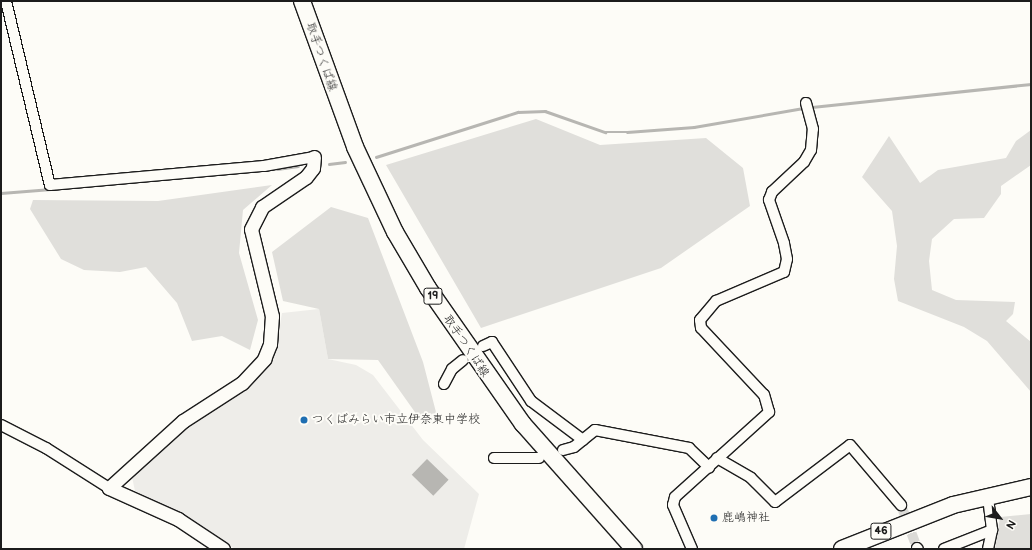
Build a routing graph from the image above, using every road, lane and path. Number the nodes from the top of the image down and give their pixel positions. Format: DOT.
graph roads {
  1 [pos="6,1"];
  2 [pos="302,1"];
  3 [pos="806,103"];
  4 [pos="314,157"];
  5 [pos="483,346"];
  6 [pos="463,360"];
  7 [pos="444,384"];
  8 [pos="1,425"];
  9 [pos="583,440"];
  10 [pos="563,450"];
  11 [pos="494,458"];
  12 [pos="539,458"];
  13 [pos="717,458"];
  14 [pos="709,467"];
  15 [pos="1031,487"];
  16 [pos="109,488"];
  17 [pos="988,496"];
  18 [pos="901,505"];
  19 [pos="921,516"];
  20 [pos="992,530"];
  21 [pos="223,549"];
  22 [pos="634,549"];
  23 [pos="692,549"];
  24 [pos="842,549"];
  25 [pos="856,549"];
  26 [pos="944,549"];
  27 [pos="988,549"];
  1 -- 4 [label="street"];
  2 -- 22 [label="main road, 取手つくば線 / 19"];
  3 -- 13 [label="street"];
  4 -- 16 [label="street"];
  5 -- 9 [label="street"];
  6 -- 7 [label="street"];
  8 -- 16 [label="street"];
  9 -- 10 [label="street"];
  9 -- 14 [label="street"];
  11 -- 12 [label="street"];
  13 -- 14 [label="street"];
  13 -- 18 [label="street"];
  14 -- 23 [label="street"];
  15 -- 17 [label="main road, 46"];
  16 -- 21 [label="street"];
  17 -- 19 [label="main road, 46"];
  17 -- 20 [label="street"];
  19 -- 24 [label="main road, 46"];
  19 -- 25 [label="main road, 46"];
  20 -- 26 [label="street"];
  20 -- 27 [label="street"];
}
